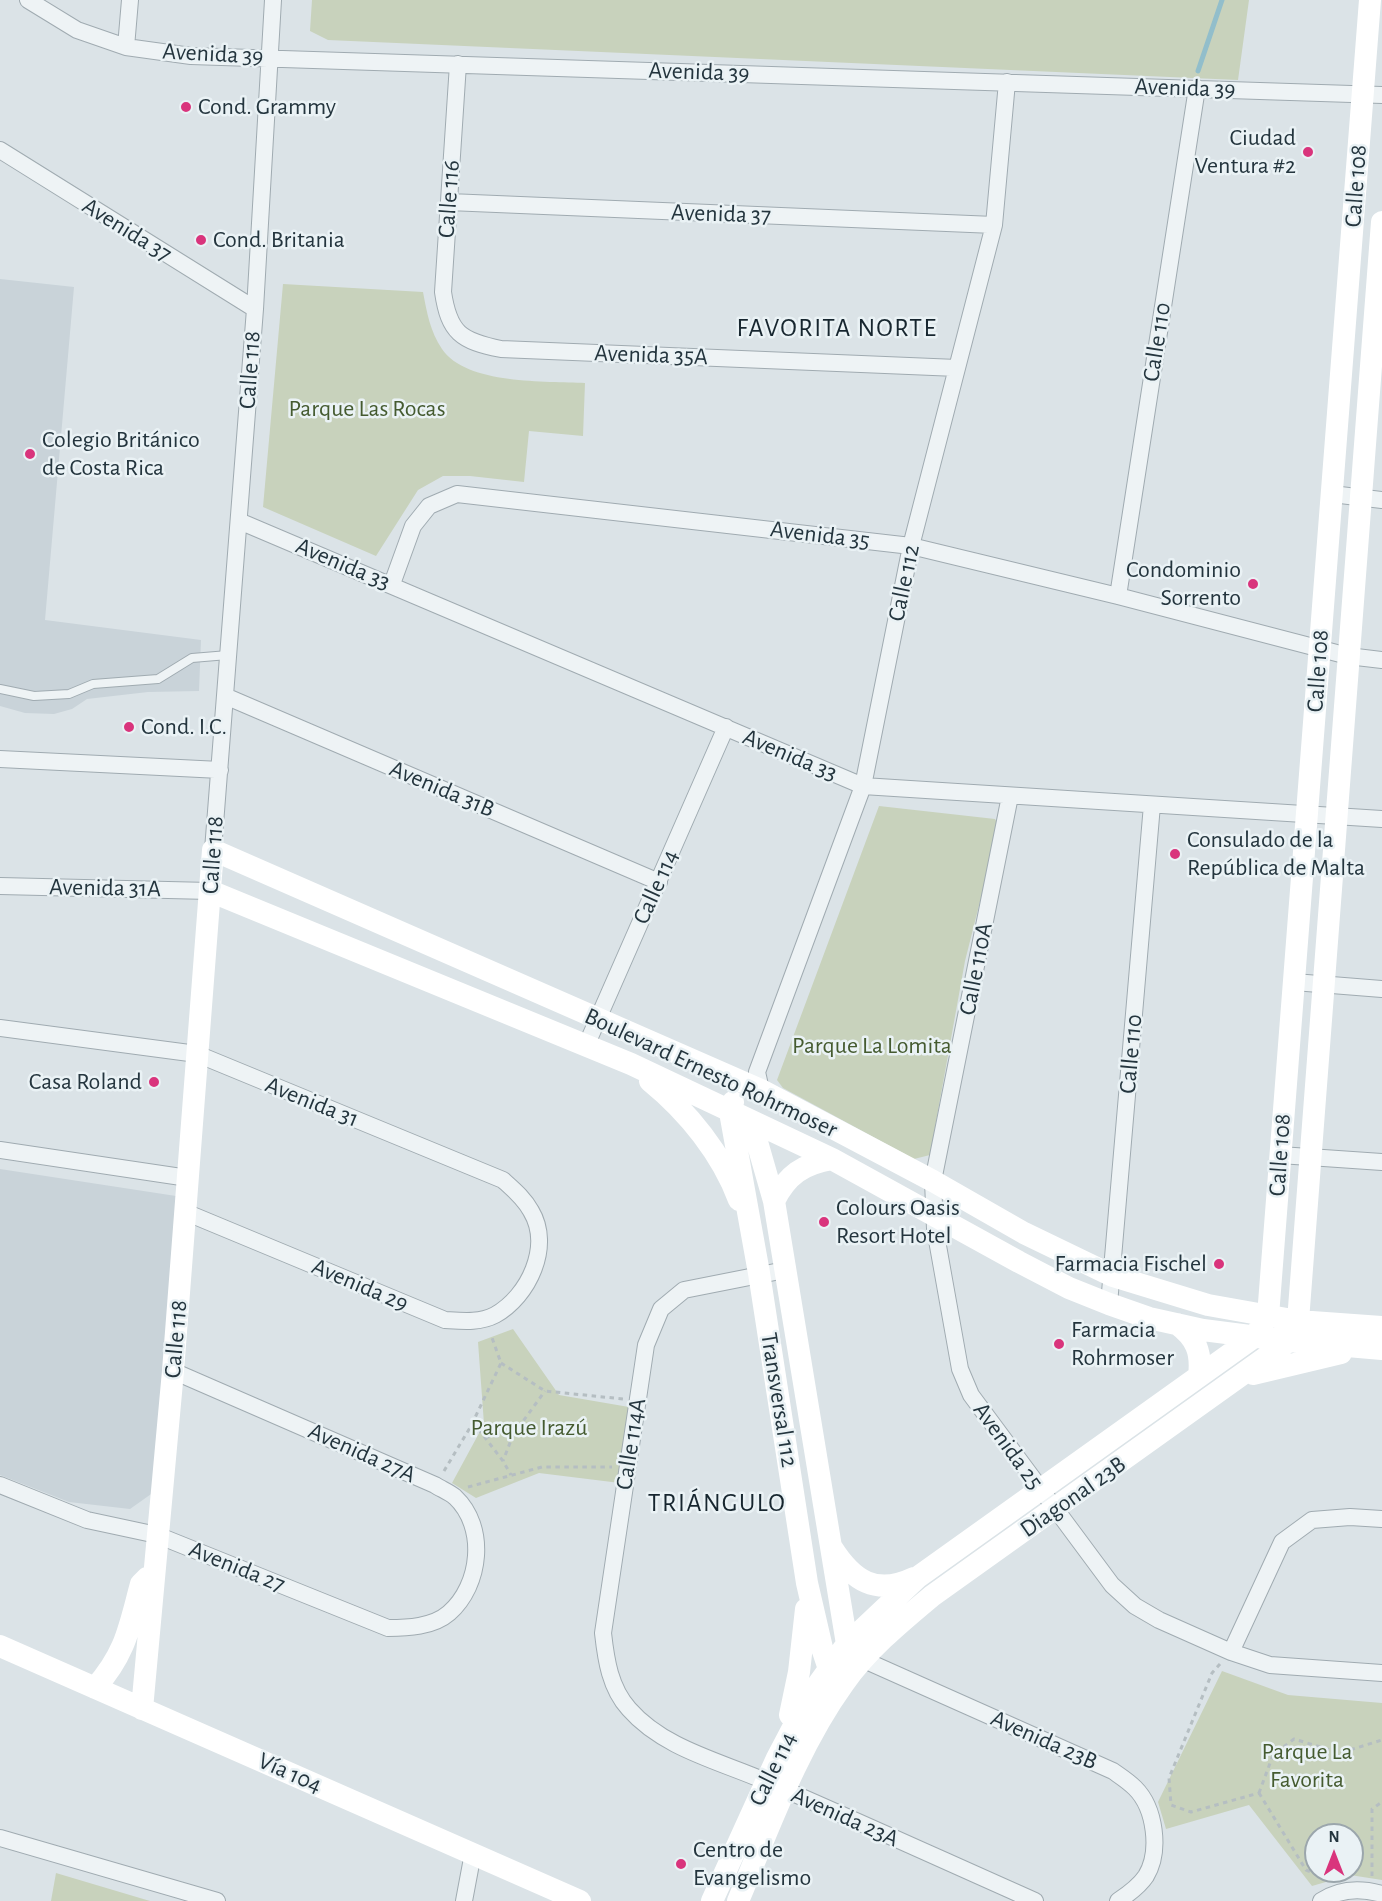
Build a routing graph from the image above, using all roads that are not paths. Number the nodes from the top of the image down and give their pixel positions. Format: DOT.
graph roads {
  1 [pos="28,0"];
  2 [pos="130,0"];
  3 [pos="273,0"];
  4 [pos="1370,0"];
  5 [pos="126,47"];
  6 [pos="268,58"];
  7 [pos="458,64"];
  8 [pos="1007,82"];
  9 [pos="1197,88"];
  10 [pos="1373,94"];
  11 [pos="0,150"];
  12 [pos="449,202"];
  13 [pos="1382,222"];
  14 [pos="994,225"];
  15 [pos="255,309"];
  16 [pos="456,332"];
  17 [pos="957,368"];
  18 [pos="1332,494"];
  19 [pos="1371,499"];
  20 [pos="239,520"];
  21 [pos="911,546"];
  22 [pos="392,584"];
  23 [pos="1118,596"];
  24 [pos="1320,648"];
  25 [pos="228,655"];
  26 [pos="1348,656"];
  27 [pos="1382,660"];
  28 [pos="0,689"];
  29 [pos="225,696"];
  30 [pos="726,728"];
  31 [pos="0,759"];
  32 [pos="219,770"];
  33 [pos="863,786"];
  34 [pos="1010,796"];
  35 [pos="1152,805"];
  36 [pos="1307,814"];
  37 [pos="1336,816"];
  38 [pos="1382,819"];
  39 [pos="213,850"];
  40 [pos="659,882"];
  41 [pos="0,886"];
  42 [pos="210,891"];
  43 [pos="1294,982"];
  44 [pos="1323,985"];
  45 [pos="1382,989"];
  46 [pos="598,1020"];
  47 [pos="0,1028"];
  48 [pos="586,1046"];
  49 [pos="197,1054"];
  50 [pos="631,1064"];
  51 [pos="753,1081"];
  52 [pos="730,1112"];
  53 [pos="751,1121"];
  54 [pos="0,1150"];
  55 [pos="1280,1155"];
  56 [pos="1310,1156"];
  57 [pos="832,1159"];
  58 [pos="1382,1162"];
  59 [pos="188,1178"];
  60 [pos="933,1181"];
  61 [pos="774,1201"];
  62 [pos="185,1212"];
  63 [pos="935,1213"];
  64 [pos="752,1233"];
  65 [pos="785,1269"];
  66 [pos="759,1273"];
  67 [pos="1113,1276"];
  68 [pos="529,1284"];
  69 [pos="1109,1304"];
  70 [pos="1268,1316"];
  71 [pos="1177,1324"];
  72 [pos="1382,1327"];
  73 [pos="1293,1331"];
  74 [pos="1254,1337"];
  75 [pos="1375,1348"];
  76 [pos="173,1371"];
  77 [pos="1199,1376"];
  78 [pos="1238,1378"];
  79 [pos="0,1485"];
  80 [pos="1040,1488"];
  81 [pos="1056,1509"];
  82 [pos="1382,1519"];
  83 [pos="157,1535"];
  84 [pos="830,1544"];
  85 [pos="154,1570"];
  86 [pos="918,1577"];
  87 [pos="807,1583"];
  88 [pos="465,1593"];
  89 [pos="847,1644"];
  90 [pos="0,1646"];
  91 [pos="1231,1652"];
  92 [pos="864,1660"];
  93 [pos="828,1666"];
  94 [pos="1382,1673"];
  95 [pos="845,1681"];
  96 [pos="95,1688"];
  97 [pos="142,1709"];
  98 [pos="628,1709"];
  99 [pos="777,1758"];
  100 [pos="776,1786"];
  101 [pos="0,1838"];
  102 [pos="473,1853"];
  103 [pos="1376,1892"];
  104 [pos="576,1900"];
  105 [pos="217,1901"];
  106 [pos="464,1901"];
  107 [pos="712,1901"];
  108 [pos="738,1901"];
  109 [pos="1035,1901"];
  110 [pos="1118,1901"];
  111 [pos="1321,1901"];
  1 -- 5 [label="street, Avenida 39"];
  2 -- 5 [label="street"];
  3 -- 6 [label="street, Calle 118"];
  4 -- 10 [label="main road, Calle 108"];
  5 -- 6 [label="street, Avenida 39"];
  6 -- 7 [label="street, Avenida 39"];
  6 -- 15 [label="street, Calle 118"];
  7 -- 8 [label="street, Avenida 39"];
  7 -- 12 [label="street, Calle 116"];
  8 -- 9 [label="street, Avenida 39"];
  8 -- 14 [label="street, Calle 112"];
  9 -- 10 [label="street, Avenida 39"];
  9 -- 23 [label="street, Calle 110"];
  10 -- 18 [label="main road, Calle 108"];
  11 -- 15 [label="street, Avenida 37"];
  12 -- 14 [label="street, Avenida 37"];
  12 -- 16 [label="street, Calle 116"];
  13 -- 19 [label="main road, Calle 108"];
  14 -- 17 [label="street, Calle 112"];
  15 -- 20 [label="street, Calle 118"];
  16 -- 17 [label="street, Avenida 35A"];
  17 -- 21 [label="street, Calle 112"];
  18 -- 19 [label="street"];
  18 -- 24 [label="main road, Calle 108"];
  19 -- 26 [label="main road, Calle 108"];
  20 -- 22 [label="street, Avenida 33"];
  20 -- 25 [label="street, Calle 118"];
  21 -- 22 [label="street, Avenida 35"];
  21 -- 23 [label="street, Avenida 35"];
  21 -- 33 [label="street, Calle 112"];
  22 -- 30 [label="street, Avenida 33"];
  23 -- 24 [label="street, Avenida 35"];
  24 -- 26 [label="street, Avenida 35"];
  24 -- 36 [label="main road, Calle 108"];
  25 -- 28 [label="lane"];
  25 -- 29 [label="street, Calle 118"];
  26 -- 27 [label="street, Avenida 35"];
  26 -- 37 [label="main road, Calle 108"];
  29 -- 32 [label="street, Calle 118"];
  29 -- 40 [label="street, Avenida 31B"];
  30 -- 33 [label="street, Avenida 33"];
  30 -- 40 [label="street, Calle 114"];
  31 -- 32 [label="street"];
  32 -- 39 [label="street, Calle 118"];
  33 -- 34 [label="street, Avenida 33"];
  33 -- 51 [label="street, Calle 112"];
  34 -- 35 [label="street, Avenida 33"];
  34 -- 60 [label="street, Calle 110A"];
  35 -- 36 [label="street, Avenida 33"];
  35 -- 67 [label="street, Calle 110"];
  36 -- 37 [label="street, Avenida 33"];
  36 -- 43 [label="main road, Calle 108"];
  37 -- 38 [label="street, Avenida 33"];
  37 -- 44 [label="main road, Calle 108"];
  39 -- 42 [label="main road, Calle 118"];
  39 -- 46 [label="main road, Boulevard Ernesto Rohrmoser"];
  40 -- 46 [label="street, Calle 114"];
  41 -- 42 [label="street, Avenida 31A"];
  42 -- 48 [label="main road, Boulevard Ernesto Rohrmoser"];
  42 -- 49 [label="main road, Calle 118"];
  43 -- 44 [label="street"];
  43 -- 55 [label="main road, Calle 108"];
  44 -- 45 [label="street"];
  44 -- 56 [label="main road, Calle 108"];
  46 -- 48 [label="street, Calle 114"];
  46 -- 51 [label="main road, Boulevard Ernesto Rohrmoser"];
  47 -- 49 [label="street, Avenida 31"];
  48 -- 50 [label="main road, Boulevard Ernesto Rohrmoser"];
  49 -- 59 [label="main road, Calle 118"];
  49 -- 68 [label="street, Avenida 31"];
  50 -- 52 [label="main road, Boulevard Ernesto Rohrmoser"];
  50 -- 64 [label="main road"];
  51 -- 52 [label="main road, Calle 112"];
  51 -- 53 [label="main road, Calle 112"];
  51 -- 60 [label="main road, Boulevard Ernesto Rohrmoser"];
  52 -- 53 [label="main road, Boulevard Ernesto Rohrmoser"];
  52 -- 64 [label="main road, Transversal 112"];
  53 -- 57 [label="main road, Boulevard Ernesto Rohrmoser"];
  53 -- 61 [label="main road, Transversal 112"];
  54 -- 59 [label="street"];
  55 -- 56 [label="street"];
  55 -- 70 [label="main road, Calle 108"];
  56 -- 58 [label="street"];
  56 -- 73 [label="main road, Calle 108"];
  57 -- 61 [label="main road"];
  57 -- 63 [label="main road, Boulevard Ernesto Rohrmoser"];
  59 -- 62 [label="main road, Calle 118"];
  60 -- 63 [label="street, Calle 110A"];
  60 -- 67 [label="main road, Boulevard Ernesto Rohrmoser"];
  61 -- 65 [label="main road, Transversal 112"];
  62 -- 68 [label="street, Avenida 29"];
  62 -- 76 [label="main road, Calle 118"];
  63 -- 69 [label="main road, Boulevard Ernesto Rohrmoser"];
  63 -- 80 [label="street, Avenida 25"];
  64 -- 66 [label="main road, Transversal 112"];
  65 -- 66 [label="street, Calle 114A"];
  65 -- 84 [label="main road, Transversal 112"];
  66 -- 87 [label="main road, Transversal 112"];
  66 -- 98 [label="street, Calle 114A"];
  67 -- 69 [label="street, Calle 110"];
  67 -- 70 [label="main road, Boulevard Ernesto Rohrmoser"];
  69 -- 71 [label="main road, Boulevard Ernesto Rohrmoser"];
  70 -- 73 [label="main road, Boulevard Ernesto Rohrmoser"];
  70 -- 74 [label="main road, Calle 108"];
  71 -- 74 [label="main road, Boulevard Ernesto Rohrmoser"];
  71 -- 77 [label="main road"];
  72 -- 73 [label="main road, Boulevard Ernesto Rohrmoser"];
  73 -- 74 [label="main road, Boulevard Ernesto Rohrmoser"];
  73 -- 75 [label="main road, Boulevard Ernesto Rohrmoser"];
  73 -- 78 [label="main road, Diagonal 23B"];
  74 -- 77 [label="main road, Diagonal 23B"];
  75 -- 78 [label="main road"];
  76 -- 83 [label="main road, Calle 118"];
  76 -- 88 [label="street, Avenida 27A"];
  77 -- 80 [label="main road, Diagonal 23B"];
  78 -- 81 [label="main road, Diagonal 23B"];
  79 -- 83 [label="street, Avenida 27"];
  80 -- 81 [label="street, Avenida 25"];
  80 -- 86 [label="main road, Diagonal 23B"];
  81 -- 91 [label="street, Avenida 25"];
  81 -- 92 [label="main road, Diagonal 23B"];
  82 -- 91 [label="street"];
  83 -- 85 [label="main road, Calle 118"];
  83 -- 88 [label="street, Avenida 27"];
  84 -- 86 [label="main road"];
  84 -- 89 [label="main road, Transversal 112"];
  85 -- 96 [label="main road"];
  85 -- 97 [label="main road, Calle 118"];
  86 -- 89 [label="main road, Diagonal 23B"];
  87 -- 93 [label="main road, Transversal 112"];
  87 -- 99 [label="main road"];
  89 -- 92 [label="main road"];
  89 -- 93 [label="main road, Calle 114"];
  90 -- 96 [label="main road, Vía 104"];
  91 -- 94 [label="street, Avenida 25"];
  92 -- 95 [label="main road, Calle 114"];
  92 -- 110 [label="street, Avenida 23B"];
  93 -- 95 [label="main road"];
  93 -- 99 [label="main road, Calle 114"];
  95 -- 100 [label="main road, Calle 114"];
  96 -- 97 [label="main road, Vía 104"];
  97 -- 102 [label="main road, Vía 104"];
  98 -- 100 [label="street, Avenida 23A"];
  99 -- 100 [label="main road, Calle 114"];
  100 -- 107 [label="main road, Calle 114"];
  100 -- 108 [label="main road, Calle 114"];
  100 -- 109 [label="street, Avenida 23A"];
  101 -- 105 [label="street"];
  102 -- 104 [label="main road, Vía 104"];
  102 -- 106 [label="street"];
  103 -- 111 [label="street"];
}
